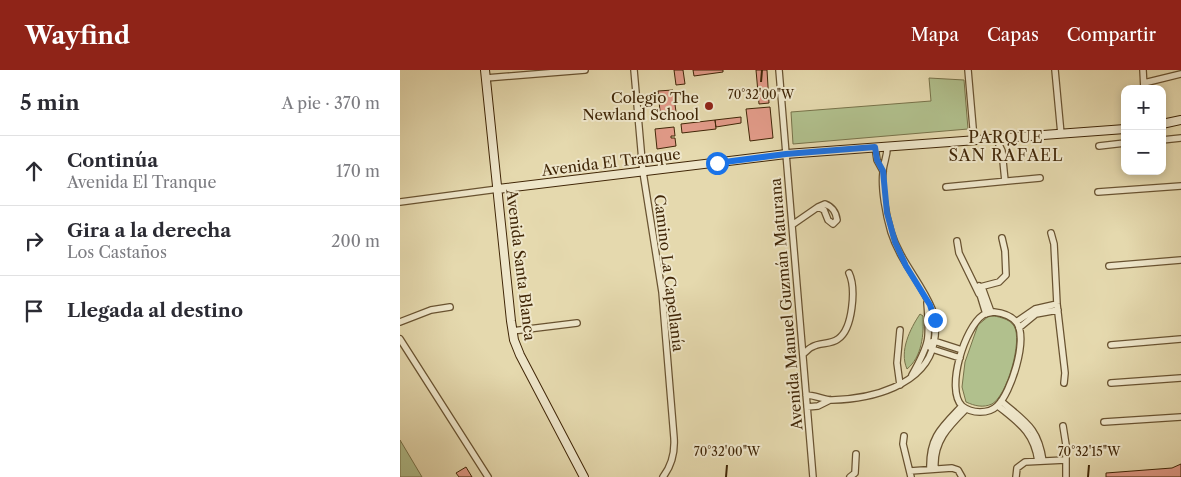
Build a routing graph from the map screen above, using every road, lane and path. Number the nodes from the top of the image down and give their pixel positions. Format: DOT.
graph roads {
  1 [pos="586,70"];
  2 [pos="634,70"];
  3 [pos="779,70"];
  4 [pos="968,70"];
  5 [pos="1055,70"];
  6 [pos="1143,70"];
  7 [pos="485,74"];
  8 [pos="1181,74"];
  9 [pos="1144,85"];
  10 [pos="1147,85"];
  11 [pos="1181,120"];
  12 [pos="1166,123"];
  13 [pos="1121,128"];
  14 [pos="1061,134"];
  15 [pos="1008,137"];
  16 [pos="996,138"];
  17 [pos="1181,138"];
  18 [pos="974,139"];
  19 [pos="1166,140"];
  20 [pos="1121,143"];
  21 [pos="887,146"];
  22 [pos="1099,146"];
  23 [pos="875,147"];
  24 [pos="1002,151"];
  25 [pos="786,154"];
  26 [pos="883,171"];
  27 [pos="643,172"];
  28 [pos="1040,178"];
  29 [pos="1004,181"];
  30 [pos="1181,186"];
  31 [pos="946,187"];
  32 [pos="498,189"];
  33 [pos="1098,192"];
  34 [pos="400,202"];
  35 [pos="818,207"];
  36 [pos="791,214"];
  37 [pos="803,216"];
  38 [pos="792,225"];
  39 [pos="1051,234"];
  40 [pos="1002,238"];
  41 [pos="957,241"];
  42 [pos="1181,260"];
  43 [pos="1109,266"];
  44 [pos="850,273"];
  45 [pos="972,280"];
  46 [pos="992,284"];
  47 [pos="980,287"];
  48 [pos="982,294"];
  49 [pos="450,307"];
  50 [pos="1057,307"];
  51 [pos="988,313"];
  52 [pos="400,322"];
  53 [pos="1016,322"];
  54 [pos="577,323"];
  55 [pos="1019,328"];
  56 [pos="900,330"];
  57 [pos="512,331"];
  58 [pos="400,339"];
  59 [pos="1181,339"];
  60 [pos="802,341"];
  61 [pos="931,342"];
  62 [pos="1111,345"];
  63 [pos="812,346"];
  64 [pos="932,349"];
  65 [pos="962,350"];
  66 [pos="803,354"];
  67 [pos="960,358"];
  68 [pos="911,376"];
  69 [pos="1181,378"];
  70 [pos="1064,383"];
  71 [pos="1111,383"];
  72 [pos="900,385"];
  73 [pos="806,395"];
  74 [pos="830,400"];
  75 [pos="1000,403"];
  76 [pos="807,407"];
  77 [pos="964,407"];
  78 [pos="1181,417"];
  79 [pos="1104,422"];
  80 [pos="1063,426"];
  81 [pos="904,436"];
  82 [pos="856,454"];
  83 [pos="1065,460"];
  84 [pos="1041,461"];
  85 [pos="933,469"];
  86 [pos="813,470"];
  87 [pos="910,474"];
  88 [pos="488,477"];
  89 [pos="584,477"];
  90 [pos="663,477"];
  91 [pos="813,477"];
  92 [pos="821,477"];
  93 [pos="850,477"];
  94 [pos="962,477"];
  95 [pos="1016,477"];
  96 [pos="1066,477"];
  1 -- 7 [label="street"];
  2 -- 27 [label="street, Camino La Capellanía"];
  3 -- 25 [label="street, Avenida Manuel Guzmán Maturana"];
  4 -- 18 [label="street"];
  5 -- 14 [label="street"];
  6 -- 9 [label="street"];
  7 -- 32 [label="main road, Avenida Santa Blanca"];
  8 -- 10 [label="street"];
  11 -- 12 [label="main road"];
  13 -- 14 [label="main road, Avenida El Tranque"];
  14 -- 15 [label="main road, Avenida El Tranque"];
  15 -- 16 [label="main road, Avenida El Tranque"];
  15 -- 24 [label="street"];
  16 -- 18 [label="main road, Avenida El Tranque"];
  16 -- 24 [label="street"];
  17 -- 19 [label="street"];
  18 -- 21 [label="main road, Avenida El Tranque"];
  20 -- 22 [label="street"];
  21 -- 23 [label="main road, Avenida El Tranque"];
  21 -- 26 [label="street"];
  23 -- 25 [label="main road, Avenida El Tranque"];
  23 -- 26 [label="street"];
  24 -- 29 [label="street"];
  25 -- 27 [label="main road, Avenida El Tranque"];
  25 -- 36 [label="street, Avenida Manuel Guzmán Maturana"];
  26 -- 61 [label="street"];
  27 -- 32 [label="main road, Avenida El Tranque"];
  27 -- 90 [label="street, Camino La Capellanía"];
  28 -- 29 [label="street"];
  29 -- 31 [label="street"];
  30 -- 33 [label="street"];
  32 -- 34 [label="street, Avenida El Tranque"];
  32 -- 57 [label="main road, Avenida Santa Blanca"];
  35 -- 37 [label="street"];
  36 -- 37 [label="street"];
  36 -- 38 [label="street, Avenida Manuel Guzmán Maturana"];
  37 -- 38 [label="street"];
  38 -- 60 [label="street, Avenida Manuel Guzmán Maturana"];
  39 -- 50 [label="street"];
  40 -- 46 [label="street"];
  41 -- 45 [label="street"];
  42 -- 43 [label="street"];
  44 -- 63 [label="street"];
  45 -- 47 [label="street"];
  45 -- 48 [label="street"];
  46 -- 47 [label="street"];
  46 -- 48 [label="street"];
  47 -- 48 [label="street"];
  48 -- 51 [label="street"];
  49 -- 52 [label="street"];
  50 -- 53 [label="street"];
  50 -- 55 [label="street"];
  50 -- 70 [label="street"];
  51 -- 53 [label="street"];
  51 -- 65 [label="street"];
  53 -- 55 [label="street"];
  54 -- 57 [label="street"];
  55 -- 75 [label="street"];
  56 -- 72 [label="street"];
  57 -- 89 [label="main road, Avenida Santa Blanca"];
  58 -- 88 [label="street"];
  59 -- 62 [label="street"];
  60 -- 63 [label="street"];
  60 -- 66 [label="street, Avenida Manuel Guzmán Maturana"];
  61 -- 64 [label="street"];
  61 -- 65 [label="street"];
  61 -- 68 [label="street"];
  63 -- 66 [label="street"];
  64 -- 67 [label="street"];
  64 -- 68 [label="street"];
  65 -- 67 [label="street"];
  66 -- 73 [label="street, Avenida Manuel Guzmán Maturana"];
  67 -- 77 [label="street"];
  68 -- 72 [label="street"];
  69 -- 71 [label="street"];
  72 -- 74 [label="street"];
  73 -- 74 [label="street"];
  73 -- 76 [label="street, Avenida Manuel Guzmán Maturana"];
  74 -- 76 [label="street"];
  75 -- 77 [label="street"];
  75 -- 84 [label="street"];
  76 -- 86 [label="street, Avenida Manuel Guzmán Maturana"];
  77 -- 85 [label="street"];
  78 -- 79 [label="street"];
  80 -- 83 [label="street"];
  81 -- 87 [label="street"];
  82 -- 93 [label="street"];
  83 -- 84 [label="street"];
  83 -- 96 [label="street"];
  84 -- 95 [label="street"];
  85 -- 87 [label="street"];
  85 -- 94 [label="street"];
  86 -- 91 [label="street, Avenida Manuel Guzmán Maturana"];
  86 -- 92 [label="street"];
}
